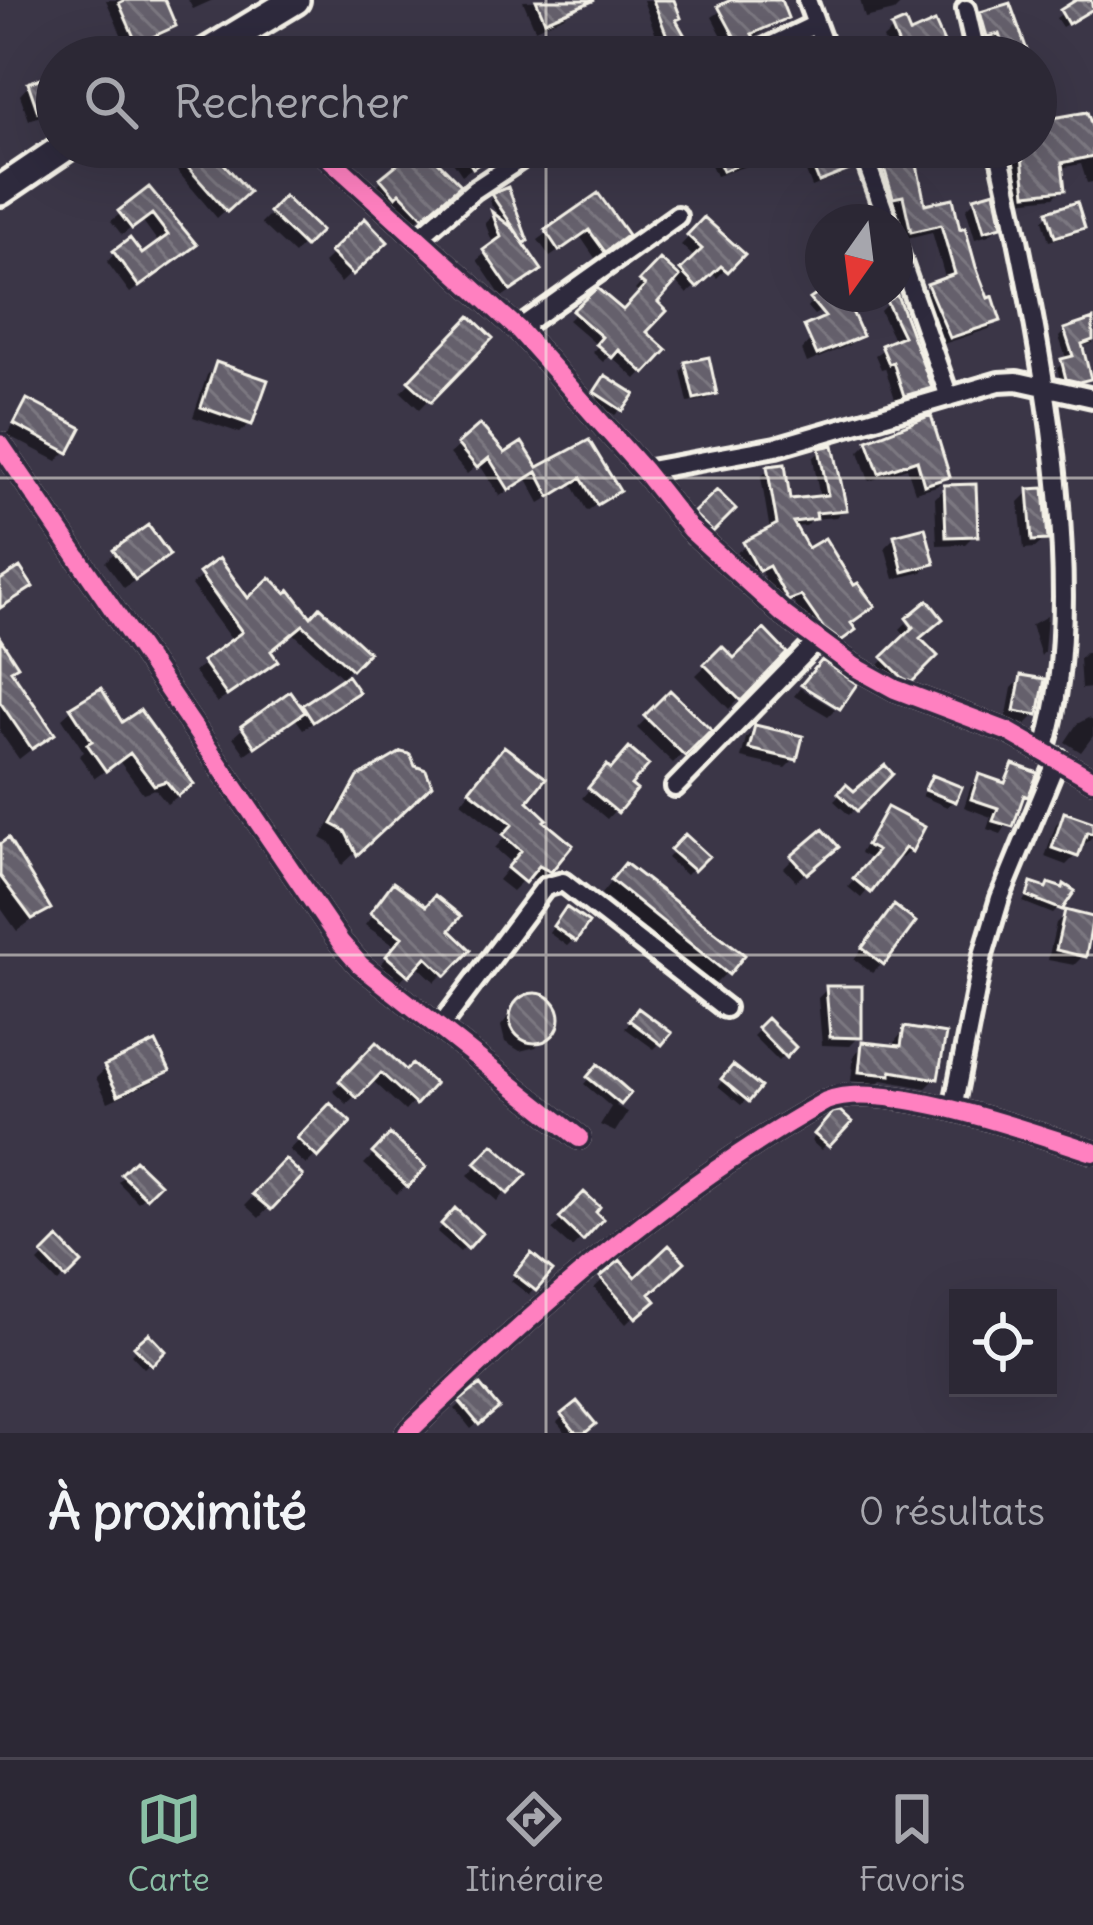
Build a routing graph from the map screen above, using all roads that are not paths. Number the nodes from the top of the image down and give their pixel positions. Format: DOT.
graph roads {
  1 [pos="807,0"];
  2 [pos="285,2"];
  3 [pos="966,9"];
  4 [pos="816,24"];
  5 [pos="252,36"];
  6 [pos="791,36"];
  7 [pos="820,36"];
  8 [pos="972,36"];
  9 [pos="36,166"];
  10 [pos="340,168"];
  11 [pos="507,168"];
  12 [pos="869,168"];
  13 [pos="1002,168"];
  14 [pos="0,190"];
  15 [pos="882,204"];
  16 [pos="677,216"];
  17 [pos="418,238"];
  18 [pos="913,294"];
  19 [pos="518,328"];
  20 [pos="1049,388"];
  21 [pos="949,397"];
  22 [pos="1093,398"];
  23 [pos="0,443"];
  24 [pos="644,471"];
  25 [pos="818,640"];
  26 [pos="1051,754"];
  27 [pos="1093,780"];
  28 [pos="675,787"];
  29 [pos="724,1009"];
  30 [pos="440,1027"];
  31 [pos="952,1108"];
  32 [pos="579,1138"];
  33 [pos="1093,1152"];
  34 [pos="407,1433"];
  1 -- 4 [label="street"];
  2 -- 5 [label="highway"];
  3 -- 8 [label="street"];
  4 -- 6 [label="street"];
  4 -- 7 [label="street"];
  9 -- 14 [label="highway"];
  10 -- 17 [label="street"];
  11 -- 17 [label="street"];
  12 -- 15 [label="street"];
  13 -- 20 [label="street"];
  16 -- 19 [label="street"];
  17 -- 19 [label="street"];
  18 -- 21 [label="street"];
  19 -- 24 [label="street"];
  20 -- 21 [label="street"];
  20 -- 22 [label="street"];
  20 -- 26 [label="street"];
  21 -- 24 [label="street"];
  23 -- 30 [label="street"];
  24 -- 25 [label="street"];
  25 -- 26 [label="street"];
  25 -- 28 [label="street"];
  26 -- 27 [label="street"];
  26 -- 31 [label="street"];
  29 -- 30 [label="street"];
  30 -- 32 [label="street"];
  31 -- 33 [label="street"];
  31 -- 34 [label="street"];
}
